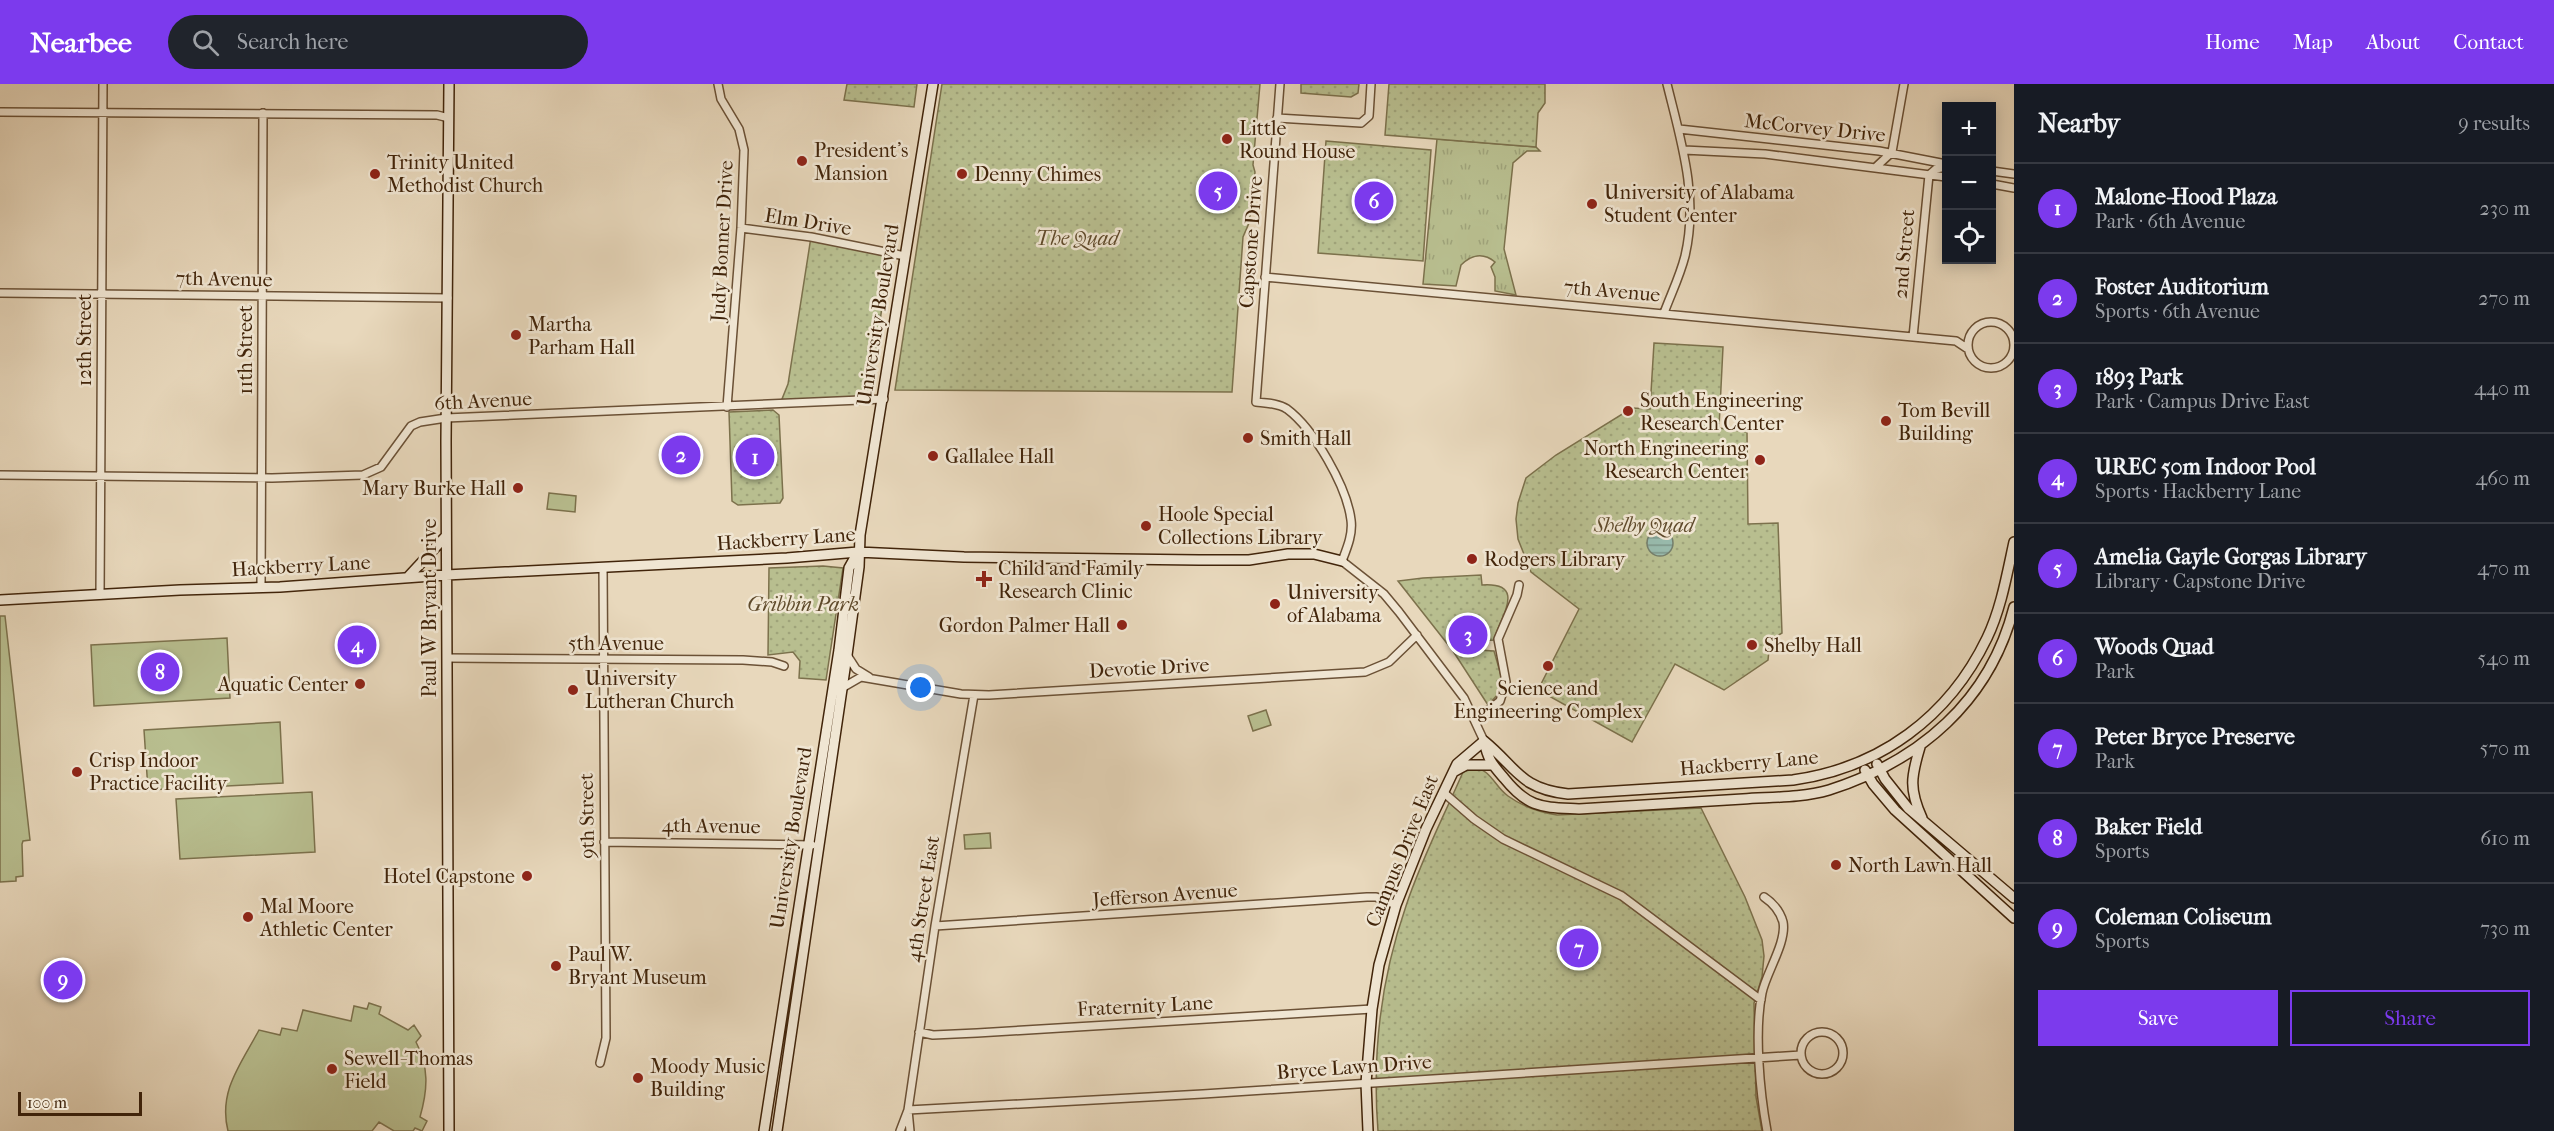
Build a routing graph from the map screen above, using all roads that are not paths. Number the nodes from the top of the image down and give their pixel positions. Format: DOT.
graph roads {
  1 [pos="103,84"];
  2 [pos="449,84"];
  3 [pos="718,84"];
  4 [pos="933,84"];
  5 [pos="1280,84"];
  6 [pos="1371,84"];
  7 [pos="1667,84"];
  8 [pos="1904,84"];
  9 [pos="0,112"];
  10 [pos="103,113"];
  11 [pos="263,113"];
  12 [pos="449,118"];
  13 [pos="1277,118"];
  14 [pos="1679,129"];
  15 [pos="1755,137"];
  16 [pos="1684,150"];
  17 [pos="1892,152"];
  18 [pos="1753,153"];
  19 [pos="1942,165"];
  20 [pos="1876,167"];
  21 [pos="1942,168"];
  22 [pos="1996,172"];
  23 [pos="2014,174"];
  24 [pos="1929,175"];
  25 [pos="1942,176"];
  26 [pos="1996,185"];
  27 [pos="2014,188"];
  28 [pos="741,228"];
  29 [pos="905,256"];
  30 [pos="1265,277"];
  31 [pos="0,293"];
  32 [pos="101,294"];
  33 [pos="261,296"];
  34 [pos="448,298"];
  35 [pos="1664,313"];
  36 [pos="1970,336"];
  37 [pos="1913,337"];
  38 [pos="1956,341"];
  39 [pos="1968,349"];
  40 [pos="884,399"];
  41 [pos="728,407"];
  42 [pos="446,418"];
  43 [pos="0,475"];
  44 [pos="100,477"];
  45 [pos="261,478"];
  46 [pos="446,536"];
  47 [pos="2014,542"];
  48 [pos="858,552"];
  49 [pos="1342,561"];
  50 [pos="603,567"];
  51 [pos="446,575"];
  52 [pos="408,578"];
  53 [pos="1519,585"];
  54 [pos="261,588"];
  55 [pos="100,595"];
  56 [pos="0,600"];
  57 [pos="2014,607"];
  58 [pos="1417,635"];
  59 [pos="848,655"];
  60 [pos="447,658"];
  61 [pos="602,660"];
  62 [pos="784,666"];
  63 [pos="871,678"];
  64 [pos="842,688"];
  65 [pos="974,695"];
  66 [pos="1475,721"];
  67 [pos="1484,741"];
  68 [pos="1920,747"];
  69 [pos="1874,756"];
  70 [pos="1862,762"];
  71 [pos="1492,765"];
  72 [pos="1880,769"];
  73 [pos="1453,772"];
  74 [pos="1867,774"];
  75 [pos="1443,792"];
  76 [pos="1923,820"];
  77 [pos="604,842"];
  78 [pos="813,845"];
  79 [pos="1764,897"];
  80 [pos="2014,898"];
  81 [pos="1396,905"];
  82 [pos="2014,918"];
  83 [pos="935,926"];
  84 [pos="1761,1000"];
  85 [pos="1372,1008"];
  86 [pos="919,1032"];
  87 [pos="1801,1054"];
  88 [pos="1760,1057"];
  89 [pos="600,1063"];
  90 [pos="1366,1083"];
  91 [pos="908,1110"];
  92 [pos="449,1131"];
  93 [pos="764,1131"];
  94 [pos="777,1131"];
  95 [pos="900,1131"];
  96 [pos="910,1131"];
  97 [pos="1368,1131"];
  98 [pos="1767,1131"];
  1 -- 10 [label="street, 12th Street"];
  2 -- 12 [label="main road, Paul W Bryant Drive"];
  3 -- 28 [label="street, Judy Bonner Drive"];
  4 -- 29 [label="main road, University Boulevard"];
  5 -- 13 [label="street, Capstone Drive"];
  6 -- 13 [label="street"];
  7 -- 14 [label="street"];
  8 -- 17 [label="street"];
  9 -- 10 [label="street"];
  10 -- 11 [label="street"];
  10 -- 32 [label="street, 12th Street"];
  11 -- 12 [label="street"];
  11 -- 33 [label="street, 11th Street"];
  12 -- 34 [label="main road, Paul W Bryant Drive"];
  13 -- 30 [label="street, Capstone Drive"];
  14 -- 15 [label="street, McCorvey Drive"];
  14 -- 16 [label="street"];
  15 -- 17 [label="street, McCorvey Drive"];
  15 -- 18 [label="street"];
  16 -- 18 [label="street, McCorvey Drive"];
  16 -- 35 [label="street"];
  17 -- 19 [label="street, McCorvey Drive"];
  17 -- 20 [label="street"];
  18 -- 20 [label="street, McCorvey Drive"];
  20 -- 24 [label="street, McCorvey Drive"];
  21 -- 24 [label="street"];
  22 -- 23 [label="street"];
  24 -- 25 [label="street, McCorvey Drive"];
  24 -- 37 [label="street, 2nd Street"];
  26 -- 27 [label="street"];
  28 -- 29 [label="street, Elm Drive"];
  28 -- 41 [label="street, Judy Bonner Drive"];
  29 -- 40 [label="main road, University Boulevard"];
  30 -- 35 [label="street, 7th Avenue"];
  30 -- 49 [label="street, Capstone Drive"];
  31 -- 32 [label="street, 7th Avenue"];
  32 -- 33 [label="street, 7th Avenue"];
  32 -- 44 [label="street, 12th Street"];
  33 -- 34 [label="street, 7th Avenue"];
  33 -- 45 [label="street, 11th Street"];
  34 -- 42 [label="main road, Paul W Bryant Drive"];
  35 -- 37 [label="street, 7th Avenue"];
  36 -- 38 [label="street, 7th Avenue"];
  36 -- 39 [label="street"];
  36 -- 39 [label="street, 7th Avenue"];
  37 -- 38 [label="street, 7th Avenue"];
  38 -- 39 [label="street, 7th Avenue"];
  40 -- 41 [label="street, 6th Avenue"];
  40 -- 48 [label="main road, University Boulevard"];
  41 -- 42 [label="street, 6th Avenue"];
  42 -- 45 [label="street, 6th Avenue"];
  42 -- 46 [label="main road, Paul W Bryant Drive"];
  43 -- 44 [label="street, 6th Avenue"];
  44 -- 45 [label="street, 6th Avenue"];
  44 -- 55 [label="street, 12th Street"];
  45 -- 54 [label="street, 11th Street"];
  46 -- 51 [label="main road, Paul W Bryant Drive"];
  46 -- 52 [label="main road"];
  47 -- 69 [label="main road, Hackberry Lane"];
  48 -- 49 [label="main road, Hackberry Lane"];
  48 -- 50 [label="main road, Hackberry Lane"];
  48 -- 59 [label="main road, University Boulevard"];
  48 -- 78 [label="main road, University Boulevard"];
  49 -- 58 [label="street, Hackberry Lane"];
  50 -- 51 [label="main road, Hackberry Lane"];
  50 -- 61 [label="street, 9th Street"];
  51 -- 52 [label="main road, Hackberry Lane"];
  51 -- 60 [label="main road, Paul W Bryant Drive"];
  52 -- 54 [label="main road, Hackberry Lane"];
  53 -- 66 [label="street"];
  54 -- 55 [label="main road, Hackberry Lane"];
  55 -- 56 [label="main road, Hackberry Lane"];
  57 -- 68 [label="main road, Hackberry Lane"];
  58 -- 65 [label="street, Devotie Drive"];
  58 -- 66 [label="street, Hackberry Lane"];
  59 -- 63 [label="street"];
  59 -- 64 [label="main road, University Boulevard"];
  60 -- 61 [label="street, 5th Avenue"];
  60 -- 92 [label="main road, Paul W Bryant Drive"];
  61 -- 62 [label="street, 5th Avenue"];
  61 -- 77 [label="street, 9th Street"];
  63 -- 64 [label="street, Devotie Drive"];
  63 -- 65 [label="street, Devotie Drive"];
  64 -- 78 [label="main road, University Boulevard"];
  65 -- 83 [label="street, 4th Street East"];
  66 -- 67 [label="street, Hackberry Lane"];
  67 -- 70 [label="main road, Hackberry Lane"];
  67 -- 71 [label="main road, Hackberry Lane"];
  67 -- 73 [label="main road, Campus Drive East"];
  68 -- 72 [label="main road, Hackberry Lane"];
  68 -- 76 [label="main road"];
  69 -- 70 [label="main road, Hackberry Lane"];
  69 -- 72 [label="main road"];
  70 -- 74 [label="main road"];
  71 -- 73 [label="main road"];
  71 -- 74 [label="main road, Hackberry Lane"];
  72 -- 74 [label="main road, Hackberry Lane"];
  72 -- 76 [label="main road"];
  73 -- 75 [label="main road, Campus Drive East"];
  74 -- 82 [label="main road"];
  75 -- 81 [label="main road, Campus Drive East"];
  75 -- 84 [label="street"];
  76 -- 80 [label="main road"];
  77 -- 78 [label="street, 4th Avenue"];
  77 -- 89 [label="street, 9th Street"];
  78 -- 93 [label="main road, University Boulevard"];
  78 -- 94 [label="main road, University Boulevard"];
  79 -- 84 [label="street"];
  81 -- 83 [label="street, Jefferson Avenue"];
  81 -- 85 [label="main road, Campus Drive East"];
  83 -- 86 [label="street, 4th Street East"];
  84 -- 88 [label="street"];
  85 -- 86 [label="street, Fraternity Lane"];
  85 -- 90 [label="main road, Campus Drive East"];
  86 -- 91 [label="street, 4th Street East"];
  87 -- 87 [label="street"];
  87 -- 88 [label="street, Bryce Lawn Drive"];
  88 -- 90 [label="street, Bryce Lawn Drive"];
  88 -- 98 [label="street"];
  90 -- 91 [label="street, Bryce Lawn Drive"];
  90 -- 97 [label="main road, Campus Drive East"];
  91 -- 95 [label="street, 4th Street East"];
  91 -- 96 [label="street, 4th Street East"];
}
